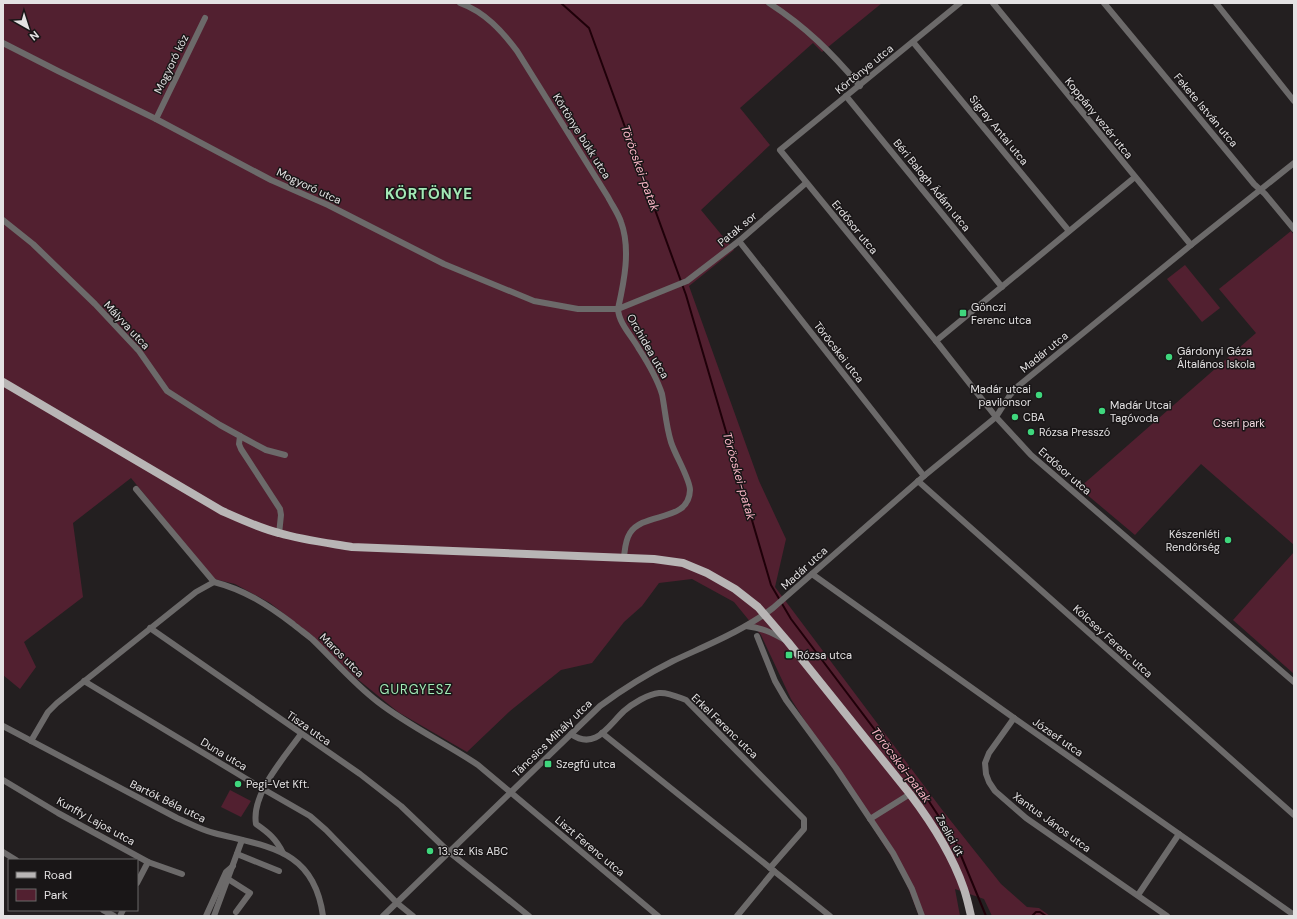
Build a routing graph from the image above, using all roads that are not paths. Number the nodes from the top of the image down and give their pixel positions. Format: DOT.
graph roads {
  1 [pos="460,3"];
  2 [pos="769,3"];
  3 [pos="960,3"];
  4 [pos="993,3"];
  5 [pos="1104,3"];
  6 [pos="1216,3"];
  7 [pos="205,18"];
  8 [pos="913,42"];
  9 [pos="3,43"];
  10 [pos="860,86"];
  11 [pos="846,96"];
  12 [pos="1294,101"];
  13 [pos="156,119"];
  14 [pos="780,150"];
  15 [pos="1294,163"];
  16 [pos="1135,177"];
  17 [pos="806,183"];
  18 [pos="1261,190"];
  19 [pos="3,220"];
  20 [pos="1294,229"];
  21 [pos="1069,232"];
  22 [pos="739,241"];
  23 [pos="1191,245"];
  24 [pos="677,285"];
  25 [pos="1002,287"];
  26 [pos="618,309"];
  27 [pos="936,341"];
  28 [pos="3,382"];
  29 [pos="996,417"];
  30 [pos="240,436"];
  31 [pos="285,455"];
  32 [pos="924,476"];
  33 [pos="918,481"];
  34 [pos="136,489"];
  35 [pos="279,534"];
  36 [pos="624,557"];
  37 [pos="812,574"];
  38 [pos="214,582"];
  39 [pos="765,615"];
  40 [pos="746,626"];
  41 [pos="150,628"];
  42 [pos="756,636"];
  43 [pos="788,642"];
  44 [pos="84,681"];
  45 [pos="1294,682"];
  46 [pos="1014,718"];
  47 [pos="3,726"];
  48 [pos="301,734"];
  49 [pos="571,734"];
  50 [pos="602,734"];
  51 [pos="31,741"];
  52 [pos="3,780"];
  53 [pos="263,789"];
  54 [pos="510,792"];
  55 [pos="910,794"];
  56 [pos="1294,815"];
  57 [pos="870,819"];
  58 [pos="1179,834"];
  59 [pos="242,840"];
  60 [pos="3,852"];
  61 [pos="449,852"];
  62 [pos="283,853"];
  63 [pos="237,854"];
  64 [pos="14,859"];
  65 [pos="148,862"];
  66 [pos="233,866"];
  67 [pos="772,870"];
  68 [pos="279,871"];
  69 [pos="182,874"];
  70 [pos="228,879"];
  71 [pos="138,881"];
  72 [pos="1138,895"];
  73 [pos="397,903"];
  74 [pos="105,911"];
  75 [pos="236,912"];
  76 [pos="1294,915"];
  77 [pos="114,916"];
  78 [pos="206,916"];
  79 [pos="214,916"];
  80 [pos="323,916"];
  81 [pos="383,916"];
  82 [pos="413,916"];
  83 [pos="529,916"];
  84 [pos="658,916"];
  85 [pos="737,916"];
  86 [pos="830,916"];
  87 [pos="922,916"];
  88 [pos="971,916"];
  89 [pos="1167,916"];
  1 -- 26 [label="street, Körtönye bükk utca"];
  2 -- 10 [label="street"];
  3 -- 8 [label="street, Körtönye utca"];
  4 -- 16 [label="street, Koppány vezér utca"];
  5 -- 18 [label="street, Fekete István utca"];
  6 -- 12 [label="street"];
  7 -- 13 [label="street, Mogyoró köz"];
  8 -- 10 [label="street, Körtönye utca"];
  8 -- 21 [label="street, Sigray Antal utca"];
  9 -- 13 [label="street, Mogyoró utca"];
  10 -- 11 [label="street, Körtönye utca"];
  11 -- 14 [label="street, Körtönye utca"];
  11 -- 25 [label="street, Béri Balogh Ádám utca"];
  13 -- 26 [label="street, Mogyoró utca"];
  14 -- 17 [label="street, Erdősor utca"];
  15 -- 18 [label="street, Madár utca"];
  16 -- 21 [label="street"];
  16 -- 23 [label="street, Koppány vezér utca"];
  17 -- 22 [label="street, Patak sor"];
  17 -- 27 [label="street, Erdősor utca"];
  18 -- 20 [label="street, Fekete István utca"];
  18 -- 23 [label="street, Madár utca"];
  19 -- 30 [label="street, Mályva utca"];
  21 -- 25 [label="street"];
  22 -- 24 [label="street, Patak sor"];
  22 -- 32 [label="street, Töröcskei utca"];
  23 -- 29 [label="street, Madár utca"];
  24 -- 26 [label="street, Orchidea utca"];
  25 -- 27 [label="street"];
  26 -- 36 [label="street, Orchidea utca"];
  27 -- 29 [label="street, Erdősor utca"];
  28 -- 35 [label="main road, Zselici út"];
  29 -- 32 [label="street, Madár utca"];
  29 -- 45 [label="street, Erdősor utca"];
  30 -- 31 [label="street, Mályva utca"];
  30 -- 35 [label="street"];
  32 -- 33 [label="street, Madár utca"];
  33 -- 37 [label="street, Madár utca"];
  33 -- 56 [label="street, Kölcsey Ferenc utca"];
  34 -- 38 [label="street"];
  35 -- 36 [label="main road, Zselici út"];
  36 -- 39 [label="main road, Zselici út"];
  37 -- 39 [label="street, Madár utca"];
  37 -- 46 [label="street, József utca"];
  38 -- 41 [label="street"];
  38 -- 54 [label="street, Maros utca"];
  39 -- 40 [label="street, Táncsics Mihály utca"];
  39 -- 43 [label="main road, Zselici út"];
  40 -- 43 [label="street"];
  40 -- 49 [label="street, Táncsics Mihály utca"];
  41 -- 44 [label="street"];
  41 -- 48 [label="street, Tisza utca"];
  42 -- 57 [label="street"];
  43 -- 55 [label="main road, Zselici út"];
  44 -- 51 [label="street"];
  44 -- 53 [label="street, Duna utca"];
  46 -- 58 [label="street, József utca"];
  46 -- 72 [label="street, Xantus János utca"];
  47 -- 51 [label="street, Bartók Béla utca"];
  48 -- 53 [label="street"];
  48 -- 61 [label="street, Tisza utca"];
  49 -- 50 [label="street"];
  49 -- 54 [label="street, Táncsics Mihály utca"];
  50 -- 67 [label="street"];
  50 -- 67 [label="street, Erkel Ferenc utca"];
  51 -- 59 [label="street, Bartók Béla utca"];
  52 -- 65 [label="street, Kunffy Lajos utca"];
  53 -- 62 [label="street"];
  53 -- 73 [label="street, Duna utca"];
  54 -- 61 [label="street, Táncsics Mihály utca"];
  54 -- 84 [label="street, Liszt Ferenc utca"];
  55 -- 57 [label="street"];
  55 -- 88 [label="main road, Zselici út"];
  57 -- 87 [label="street"];
  58 -- 72 [label="street"];
  58 -- 76 [label="street, József utca"];
  59 -- 62 [label="street, Bartók Béla utca"];
  59 -- 63 [label="street"];
  60 -- 64 [label="street"];
  61 -- 73 [label="street, Táncsics Mihály utca"];
  61 -- 83 [label="street, Tisza utca"];
  62 -- 80 [label="street, Bartók Béla utca"];
  63 -- 66 [label="street"];
  63 -- 68 [label="street"];
  65 -- 69 [label="street, Kunffy Lajos utca"];
  65 -- 71 [label="street"];
  66 -- 70 [label="street"];
  66 -- 78 [label="street"];
  67 -- 85 [label="street"];
  67 -- 86 [label="street"];
  70 -- 75 [label="street"];
  70 -- 79 [label="street"];
  72 -- 89 [label="street, Xantus János utca"];
  73 -- 81 [label="street, Táncsics Mihály utca"];
  73 -- 82 [label="street, Duna utca"];
  74 -- 77 [label="street"];
}
